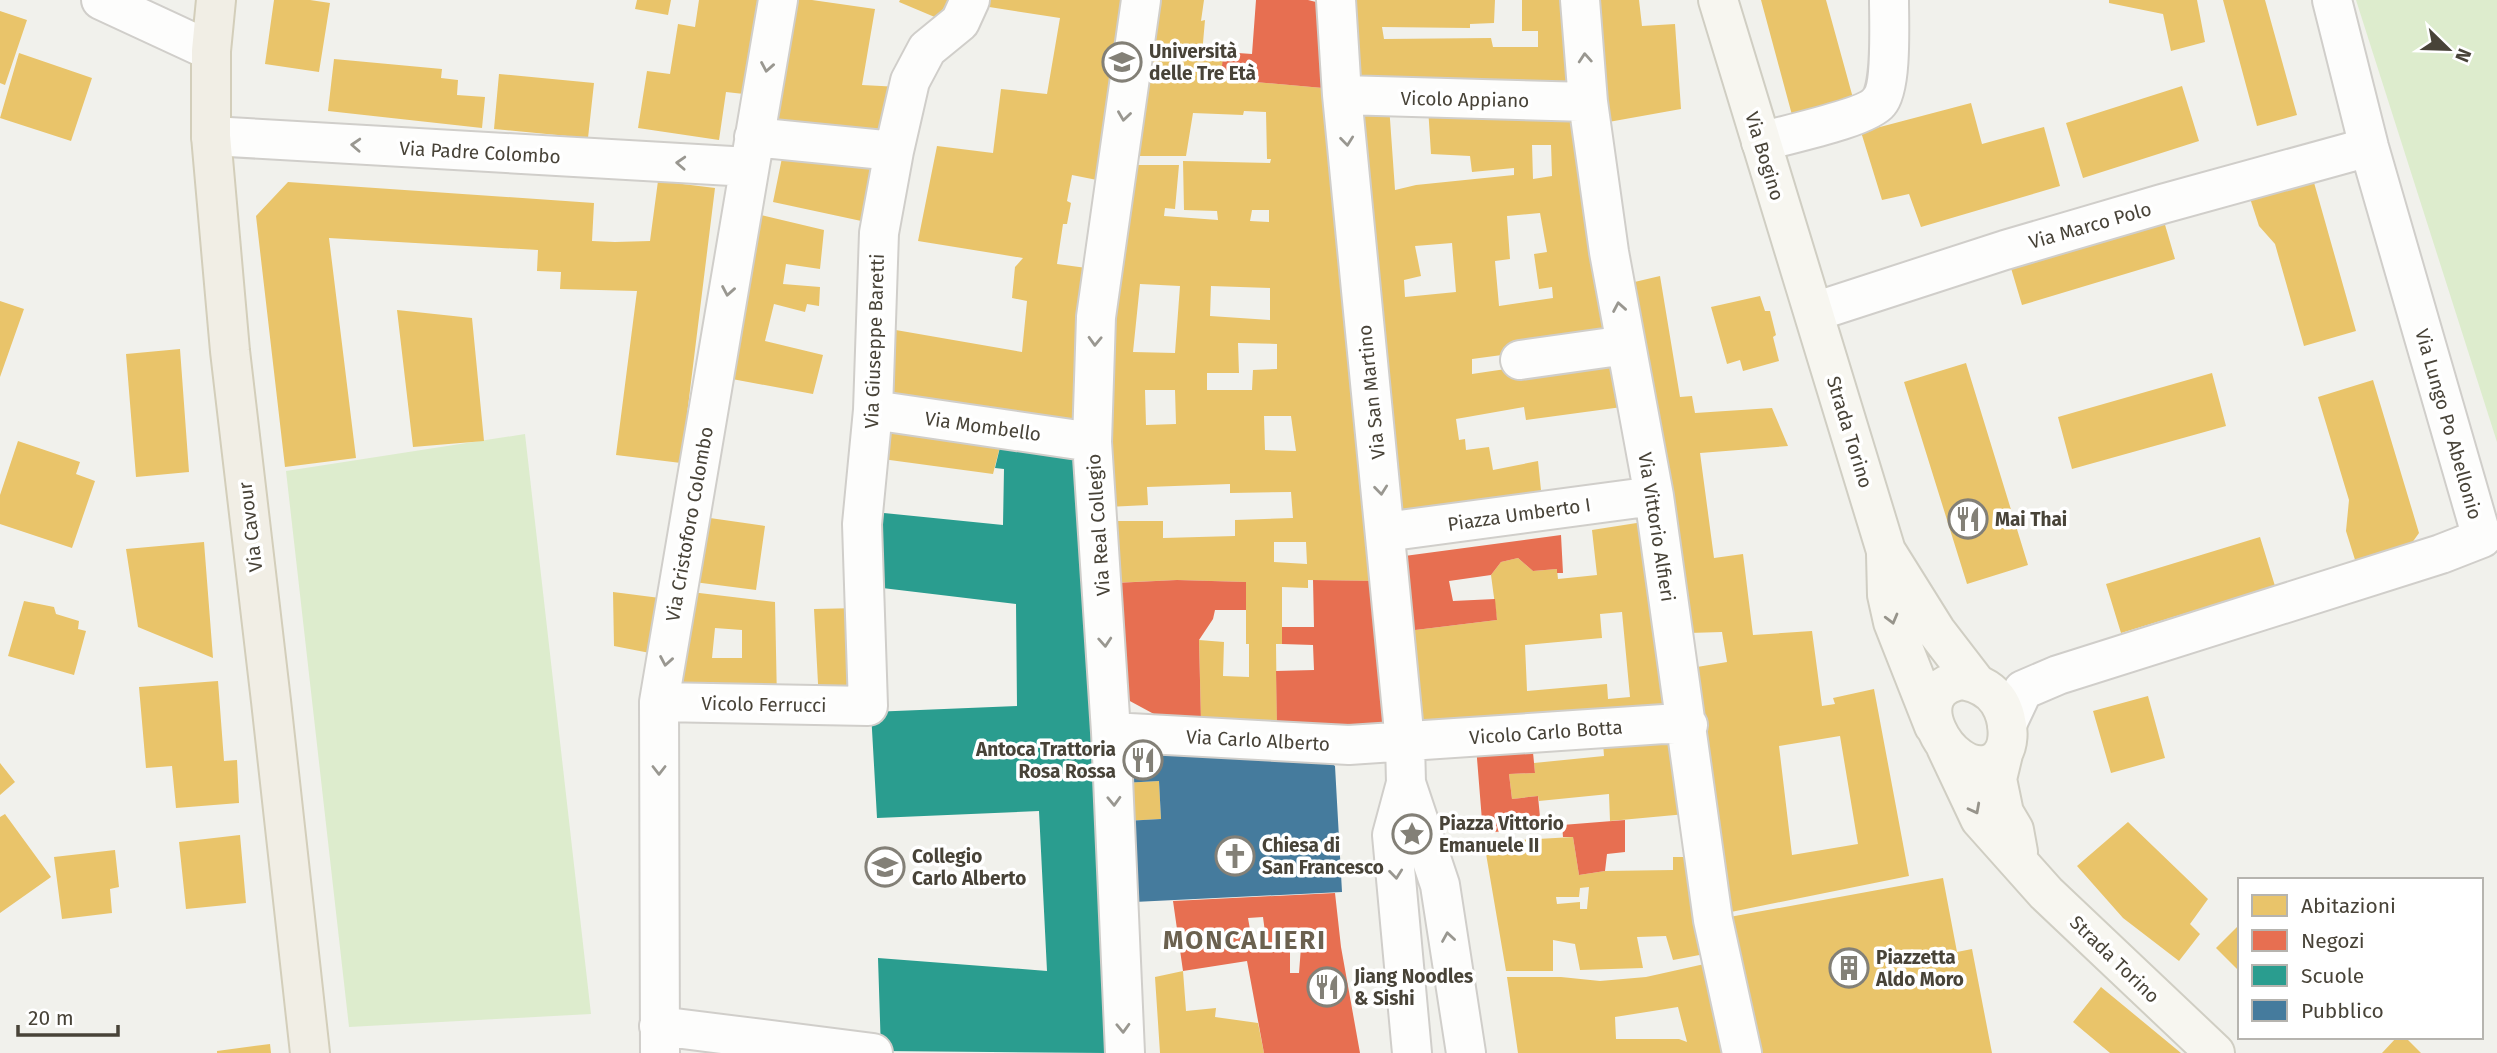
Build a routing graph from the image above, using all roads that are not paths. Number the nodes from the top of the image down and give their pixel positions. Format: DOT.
graph roads {
  1 [pos="101,0"];
  2 [pos="216,0"];
  3 [pos="778,0"];
  4 [pos="970,0"];
  5 [pos="1141,0"];
  6 [pos="1336,0"];
  7 [pos="1580,0"];
  8 [pos="1718,0"];
  9 [pos="1889,0"];
  10 [pos="2332,0"];
  11 [pos="211,51"];
  12 [pos="1342,96"];
  13 [pos="1588,102"];
  14 [pos="211,136"];
  15 [pos="1761,142"];
  16 [pos="2369,147"];
  17 [pos="894,151"];
  18 [pos="752,152"];
  19 [pos="1814,312"];
  20 [pos="1626,345"];
  21 [pos="1520,360"];
  22 [pos="873,410"];
  23 [pos="1092,442"];
  24 [pos="1654,496"];
  25 [pos="1385,532"];
  26 [pos="1886,551"];
  27 [pos="2058,675"];
  28 [pos="1979,685"];
  29 [pos="659,702"];
  30 [pos="868,706"];
  31 [pos="1688,725"];
  32 [pos="1111,732"];
  33 [pos="1941,739"];
  34 [pos="2005,739"];
  35 [pos="1405,742"];
  36 [pos="1406,783"];
  37 [pos="2019,861"];
  38 [pos="660,1039"];
  39 [pos="310,1053"];
  40 [pos="873,1053"];
  41 [pos="1125,1053"];
  42 [pos="1412,1053"];
  43 [pos="1466,1053"];
  44 [pos="1742,1053"];
  45 [pos="2215,1053"];
  1 -- 11 [label="street"];
  2 -- 11 [label="main road, Via Cavour"];
  3 -- 18 [label="street, Via Cristoforo Colombo, one-way"];
  4 -- 17 [label="street, Via Giuseppe Baretti"];
  5 -- 23 [label="street, Via Real Collegio, one-way"];
  6 -- 12 [label="street, Via San Martino"];
  13 -- 7 [label="street, Via Vittorio Alfieri, one-way"];
  8 -- 15 [label="main road, Via Bogino"];
  9 -- 15 [label="street"];
  10 -- 16 [label="street, Via Lungo Po Abellonio"];
  11 -- 14 [label="main road, Via Cavour"];
  12 -- 13 [label="street, Vicolo Appiano"];
  12 -- 25 [label="street, Via San Martino, one-way"];
  20 -- 13 [label="street, Via Vittorio Alfieri, one-way"];
  18 -- 14 [label="street, Via Padre Colombo, one-way"];
  14 -- 39 [label="main road, Via Cavour"];
  15 -- 19 [label="main road, Via Bogino"];
  16 -- 19 [label="street, Via Marco Polo"];
  16 -- 27 [label="street, Via Lungo Po Abellonio"];
  17 -- 18 [label="street, Via Padre Colombo"];
  17 -- 22 [label="street, Via Giuseppe Baretti"];
  18 -- 29 [label="street, Via Cristoforo Colombo, one-way"];
  19 -- 26 [label="main road, Strada Torino"];
  20 -- 21 [label="street"];
  20 -- 24 [label="street, Via Vittorio Alfieri"];
  22 -- 23 [label="street, Via Mombello"];
  22 -- 30 [label="street, Via Giuseppe Baretti"];
  23 -- 32 [label="street, Via Real Collegio, one-way"];
  24 -- 25 [label="street, Piazza Umberto I"];
  24 -- 31 [label="street, Via Vittorio Alfieri"];
  25 -- 35 [label="street, Via San Martino"];
  26 -- 28 [label="main road, Strada Torino"];
  26 -- 33 [label="main road, Strada Torino, one-way"];
  27 -- 28 [label="street, Via Lungo Po Abellonio"];
  27 -- 34 [label="street, Via Lungo Po Abellonio"];
  28 -- 33 [label="main road, Strada Torino"];
  28 -- 34 [label="main road, Strada Torino"];
  29 -- 30 [label="street, Vicolo Ferrucci"];
  29 -- 38 [label="street, Via Cristoforo Colombo, one-way"];
  31 -- 35 [label="street, Vicolo Carlo Botta"];
  31 -- 44 [label="street, Via Vittorio Alfieri"];
  32 -- 35 [label="street, Via Carlo Alberto"];
  32 -- 41 [label="street, Via Real Collegio, one-way"];
  33 -- 34 [label="main road"];
  33 -- 37 [label="main road, Strada Torino, one-way"];
  34 -- 37 [label="main road, Strada Torino"];
  35 -- 36 [label="street, Via San Martino"];
  36 -- 42 [label="street, one-way"];
  43 -- 36 [label="street, one-way"];
  37 -- 45 [label="main road, Strada Torino"];
  38 -- 40 [label="street"];
}
